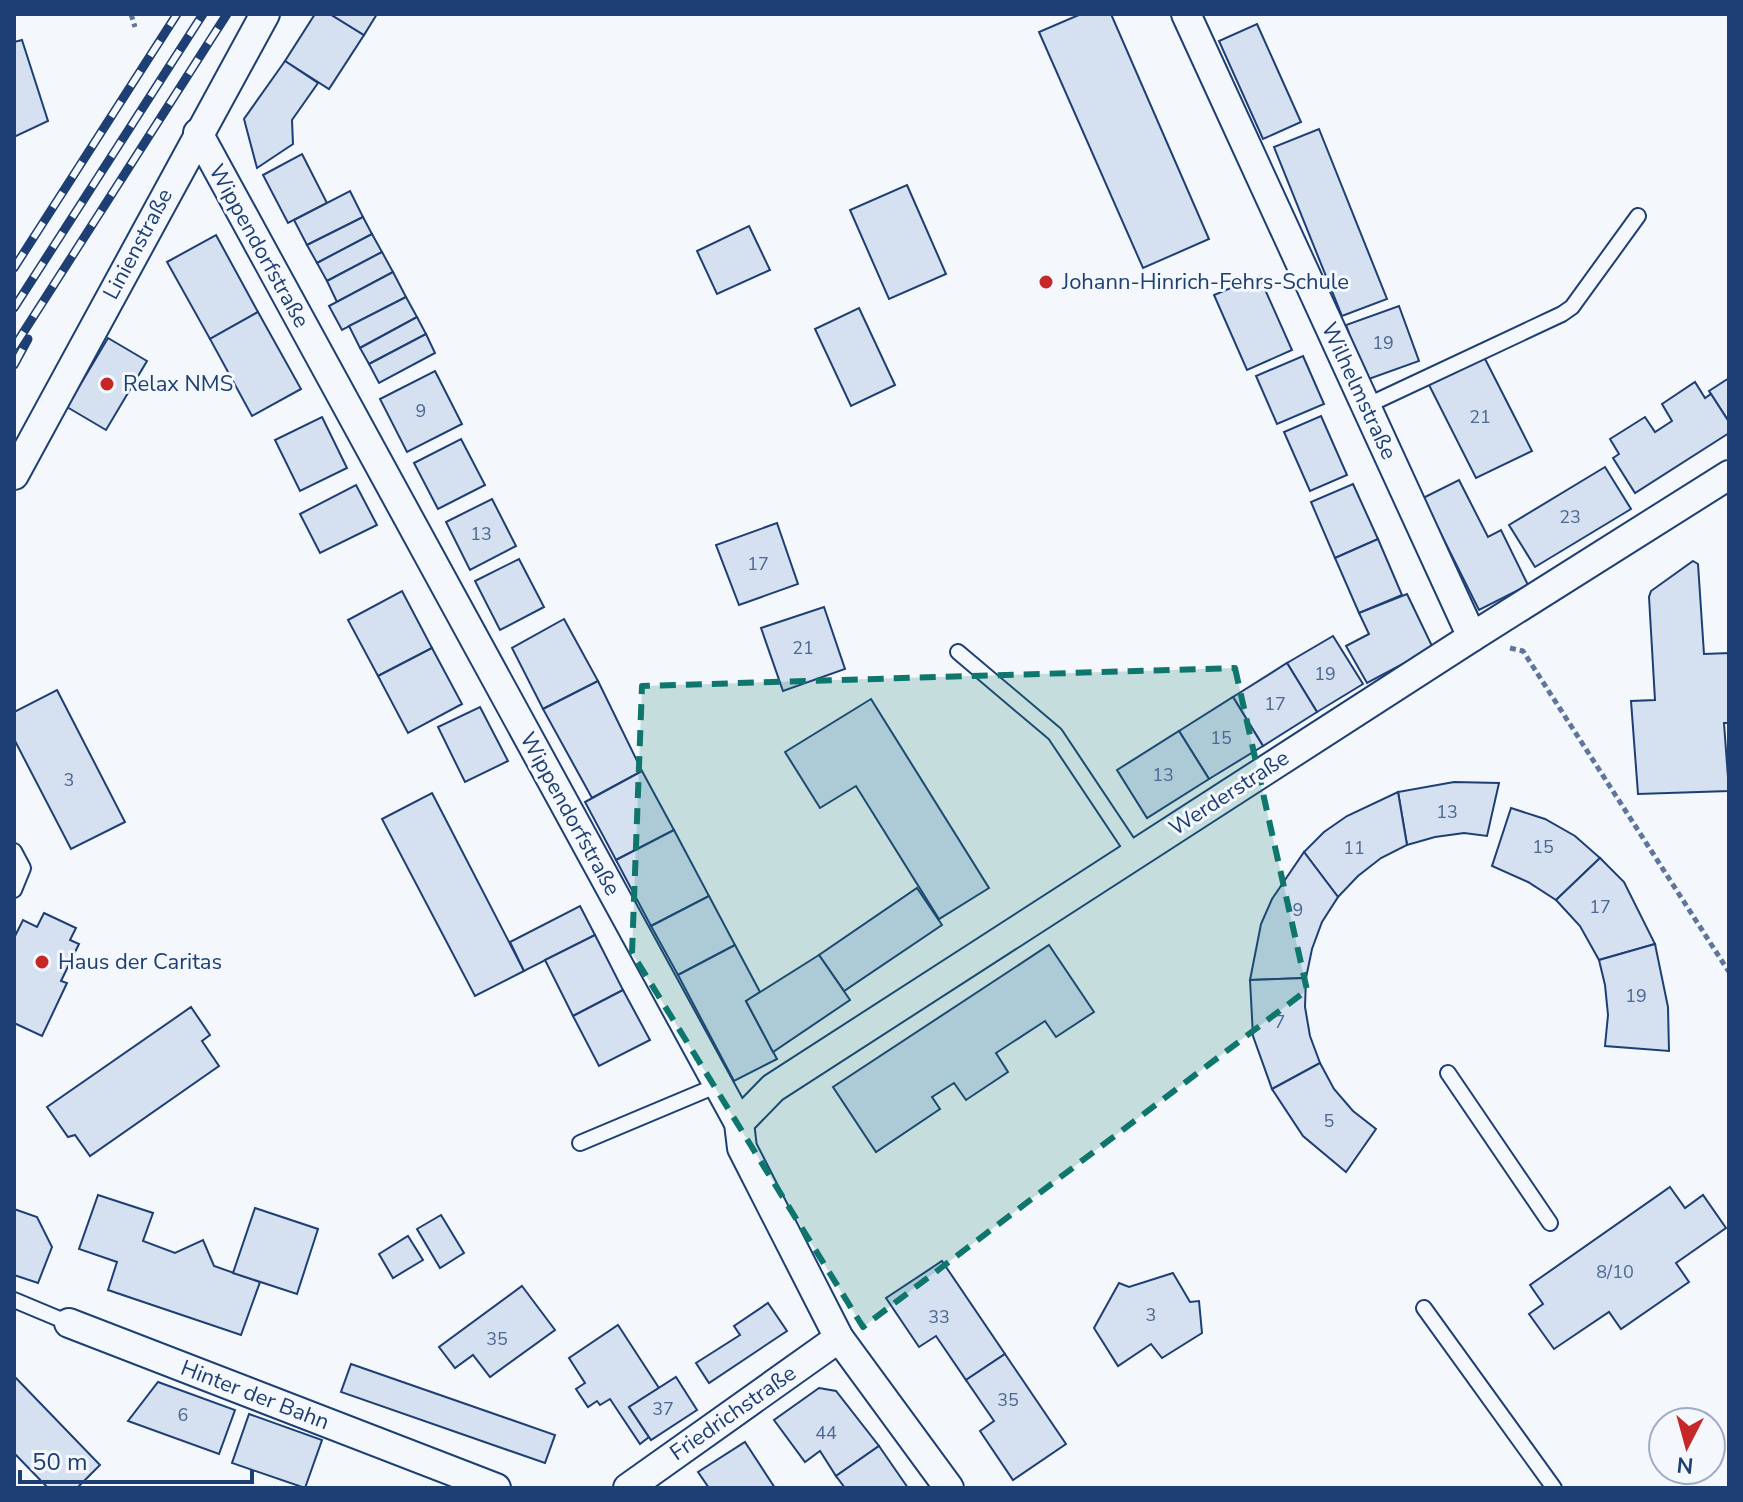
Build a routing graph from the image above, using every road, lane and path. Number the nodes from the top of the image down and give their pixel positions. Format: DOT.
graph roads {
  1 [pos="131,14"];
  2 [pos="265,14"];
  3 [pos="1186,14"];
  4 [pos="135,27"];
  5 [pos="198,133"];
  6 [pos="1638,216"];
  7 [pos="1366,406"];
  8 [pos="14,475"];
  9 [pos="1729,475"];
  10 [pos="1472,637"];
  11 [pos="958,652"];
  12 [pos="14,851"];
  13 [pos="1135,854"];
  14 [pos="14,890"];
  15 [pos="1729,972"];
  16 [pos="1448,1073"];
  17 [pos="718,1085"];
  18 [pos="739,1123"];
  19 [pos="580,1143"];
  20 [pos="1550,1223"];
  21 [pos="14,1300"];
  22 [pos="1424,1308"];
  23 [pos="69,1323"];
  24 [pos="839,1338"];
  25 [pos="496,1488"];
  26 [pos="628,1488"];
  27 [pos="949,1488"];
  28 [pos="1554,1488"];
  1 -- 4 [label="path"];
  2 -- 5 [label="street, Linienstraße"];
  3 -- 7 [label="street, Wilhelmstraße"];
  5 -- 8 [label="street, Linienstraße"];
  5 -- 17 [label="street, Wippendorfstraße"];
  6 -- 7 [label="lane"];
  7 -- 10 [label="street, Wilhelmstraße"];
  9 -- 10 [label="street, Werderstraße"];
  10 -- 13 [label="street, Werderstraße"];
  10 -- 15 [label="path"];
  11 -- 13 [label="lane"];
  12 -- 14 [label="lane"];
  13 -- 18 [label="street, Werderstraße"];
  16 -- 20 [label="lane"];
  17 -- 18 [label="street, Wippendorfstraße"];
  17 -- 19 [label="lane"];
  18 -- 24 [label="street, Wippendorfstraße"];
  21 -- 23 [label="lane, Hinter der Bahn"];
  22 -- 28 [label="lane"];
  23 -- 25 [label="street, Hinter der Bahn"];
  24 -- 26 [label="street, Friedrichstraße"];
  24 -- 27 [label="street, Wippendorfstraße"];
}
